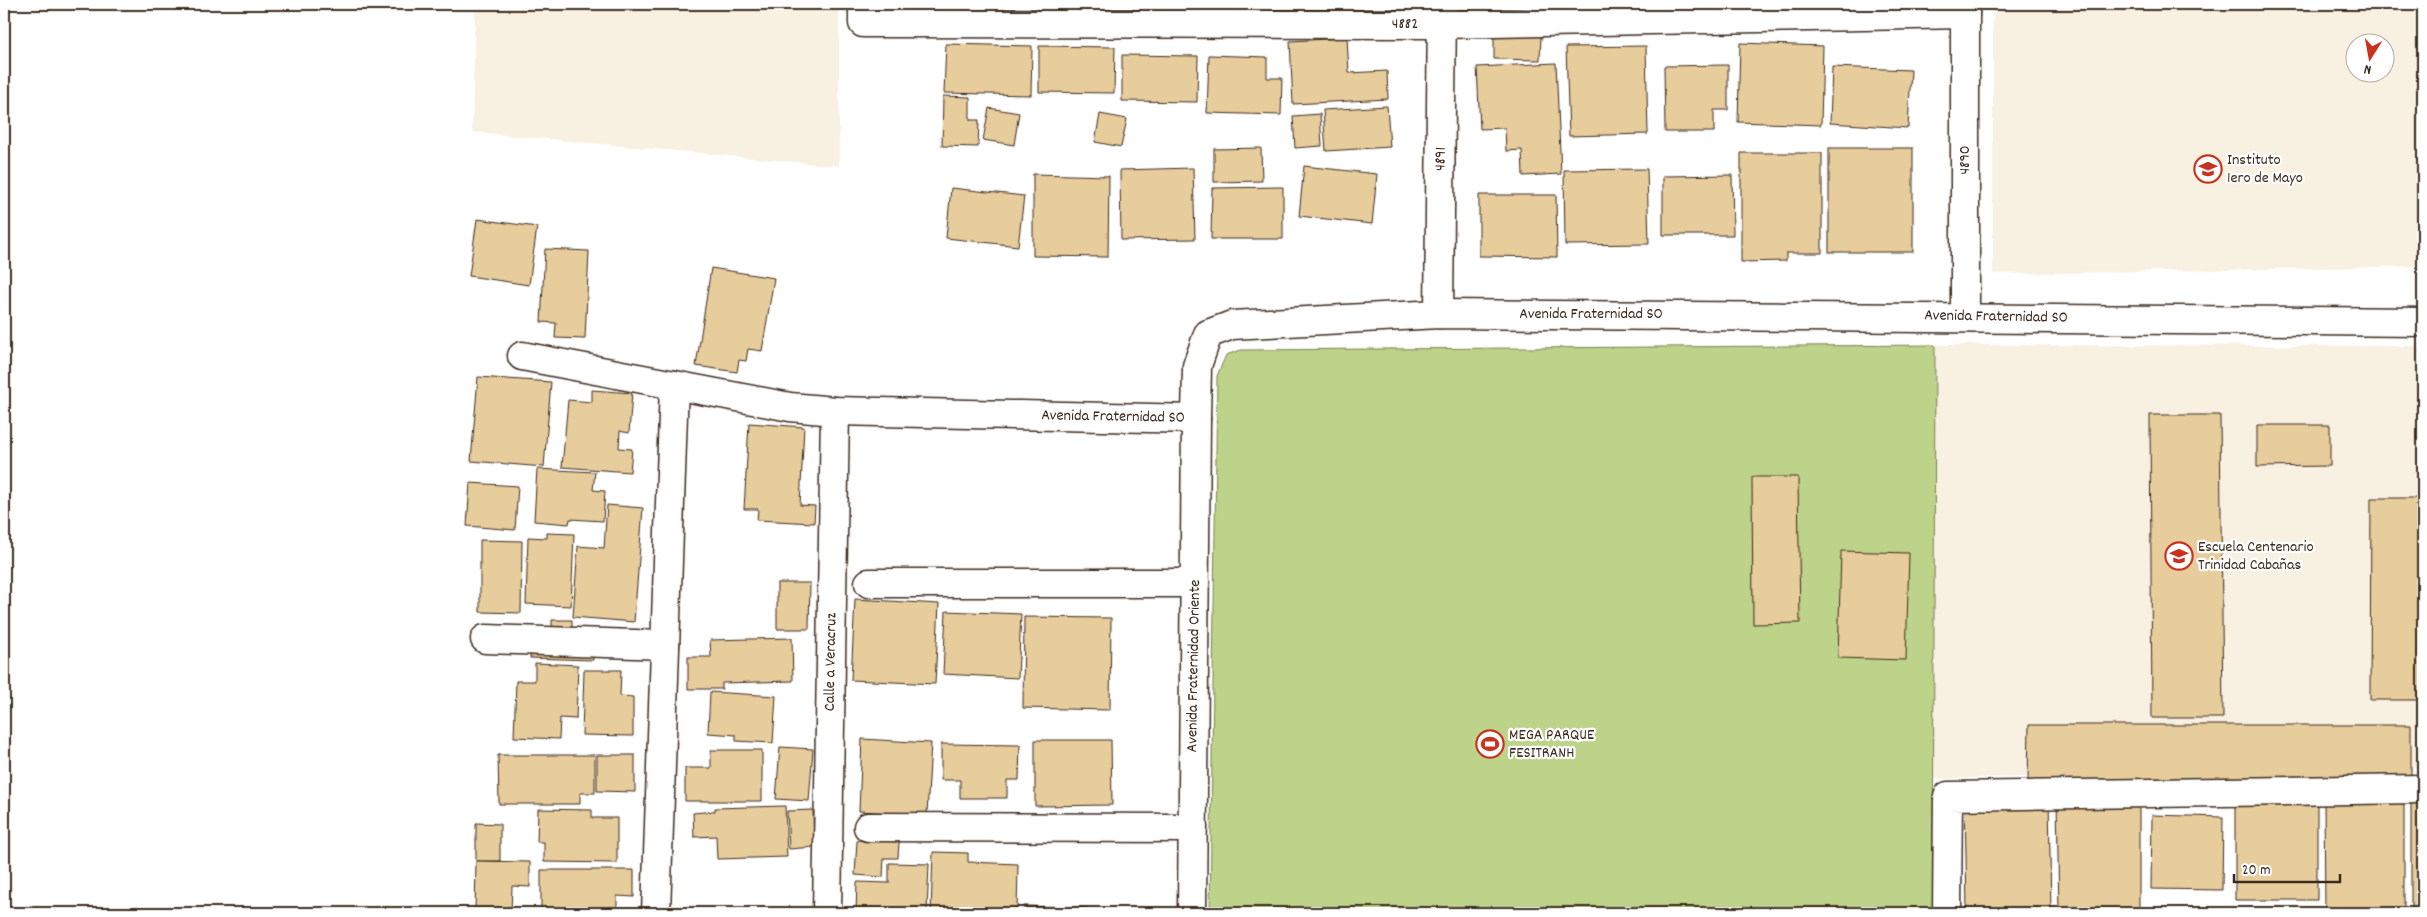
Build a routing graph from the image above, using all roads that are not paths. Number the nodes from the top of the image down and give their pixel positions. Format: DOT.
graph roads {
  1 [pos="863,4"];
  2 [pos="1965,9"];
  3 [pos="1442,14"];
  4 [pos="1439,314"];
  5 [pos="1966,316"];
  6 [pos="2423,322"];
  7 [pos="522,356"];
  8 [pos="674,385"];
  9 [pos="835,411"];
  10 [pos="1196,419"];
  11 [pos="868,583"];
  12 [pos="1195,583"];
  13 [pos="485,639"];
  14 [pos="665,645"];
  15 [pos="2423,789"];
  16 [pos="868,827"];
  17 [pos="1193,828"];
  18 [pos="656,913"];
  19 [pos="827,913"];
  20 [pos="1192,913"];
  21 [pos="1947,913"];
  1 -- 3 [label="street, 4882"];
  2 -- 3 [label="street, 4882"];
  2 -- 5 [label="street, 4890"];
  3 -- 4 [label="street, 4891"];
  4 -- 5 [label="street, Avenida Fraternidad SO"];
  4 -- 10 [label="street, Avenida Fraternidad SO"];
  5 -- 6 [label="street, Avenida Fraternidad SO"];
  7 -- 8 [label="street, Avenida Fraternidad SO"];
  8 -- 9 [label="street, Avenida Fraternidad SO"];
  8 -- 14 [label="street"];
  9 -- 10 [label="street, Avenida Fraternidad SO"];
  9 -- 19 [label="street, Calle a Veracruz"];
  10 -- 12 [label="street, Avenida Fraternidad Oriente"];
  11 -- 12 [label="street"];
  12 -- 17 [label="street, Avenida Fraternidad Oriente"];
  13 -- 14 [label="street"];
  14 -- 18 [label="street"];
  15 -- 21 [label="street"];
  16 -- 17 [label="street"];
  17 -- 20 [label="street, Avenida Fraternidad Oriente"];
}
